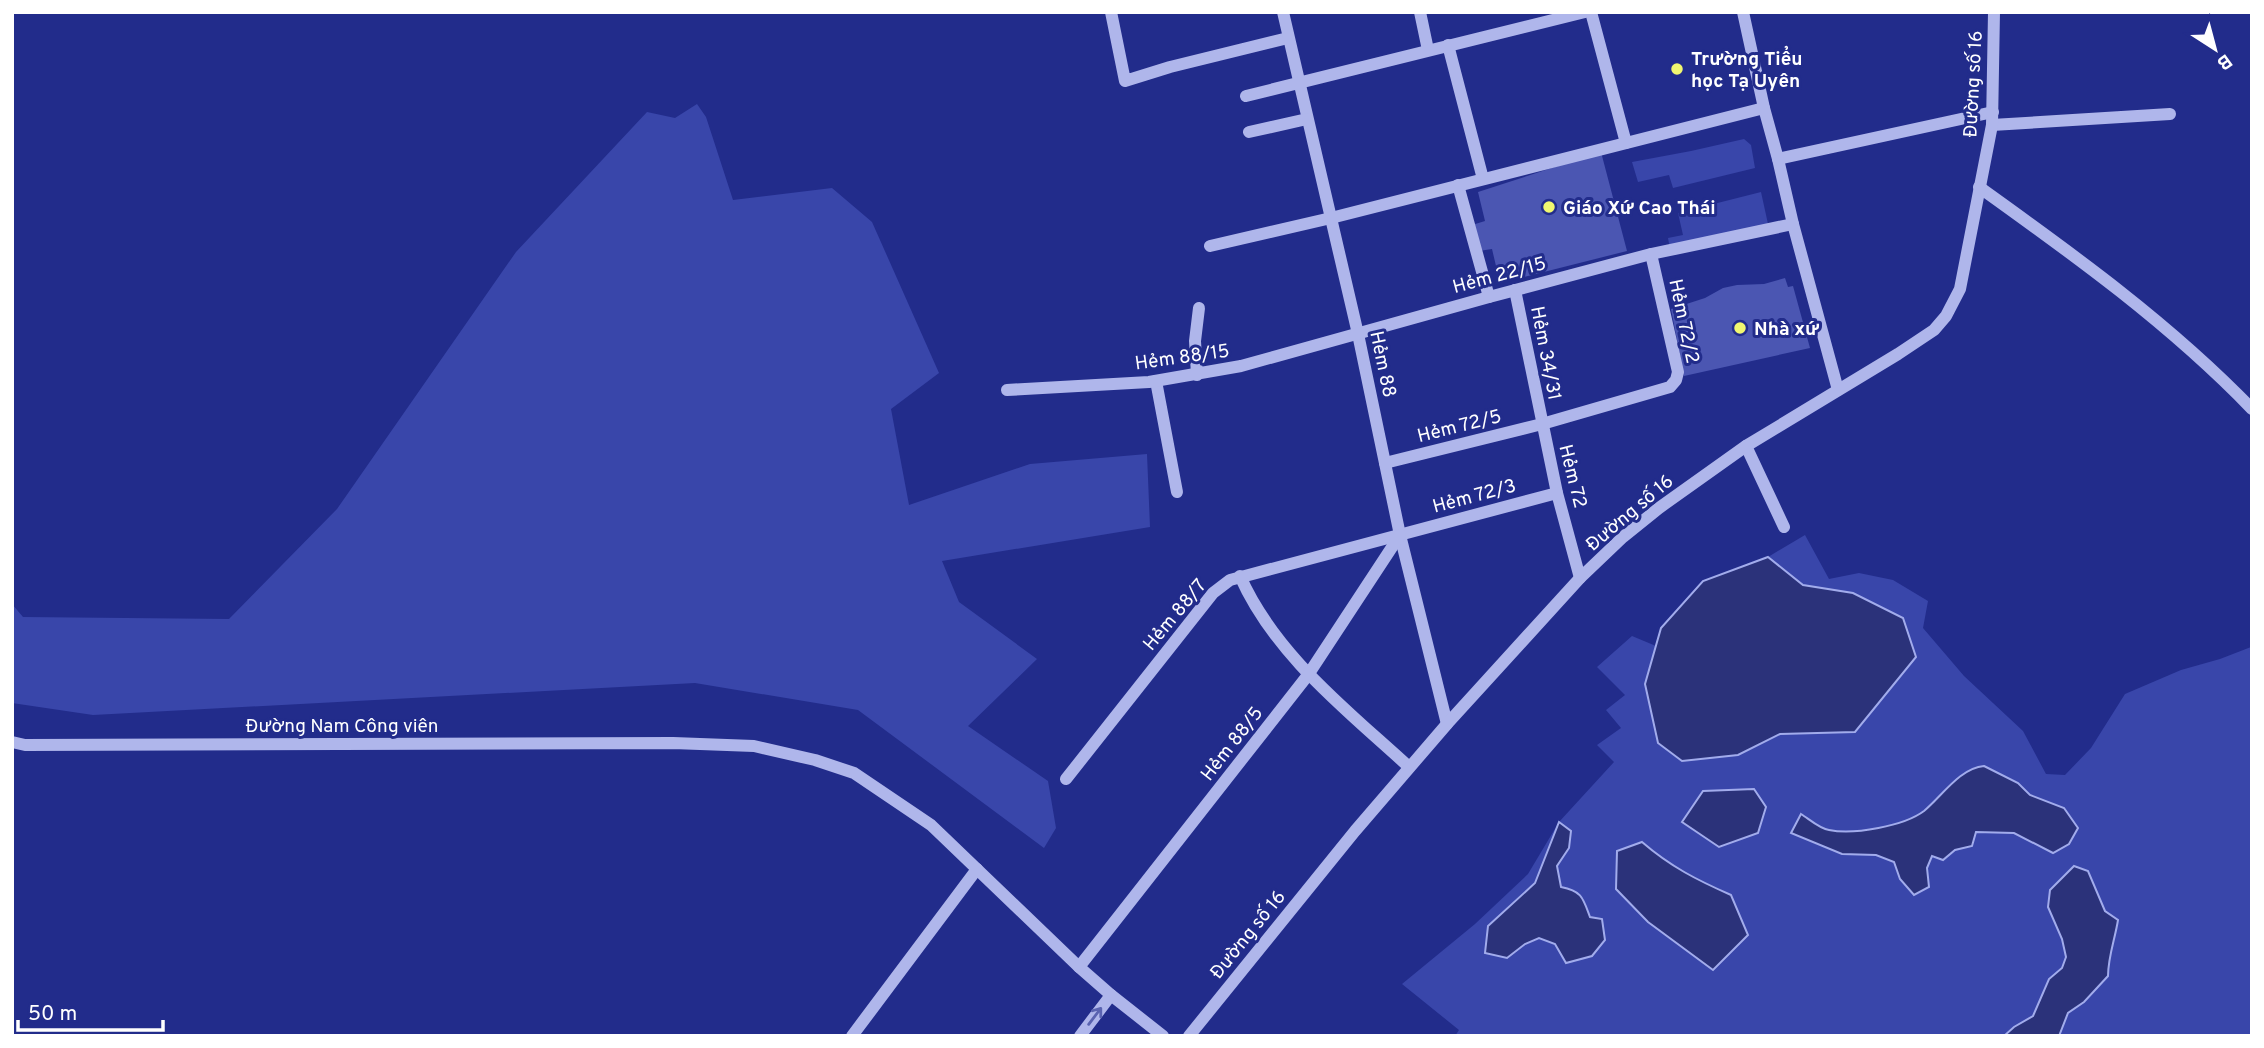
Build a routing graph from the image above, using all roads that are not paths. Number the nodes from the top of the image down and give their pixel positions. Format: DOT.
graph roads {
  1 [pos="1111,12"];
  2 [pos="1283,12"];
  3 [pos="1420,12"];
  4 [pos="1585,12"];
  5 [pos="1591,12"];
  6 [pos="1743,12"];
  7 [pos="1995,12"];
  8 [pos="1289,38"];
  9 [pos="1448,45"];
  10 [pos="1428,50"];
  11 [pos="1299,82"];
  12 [pos="1246,96"];
  13 [pos="1764,108"];
  14 [pos="2170,114"];
  15 [pos="1307,119"];
  16 [pos="1993,119"];
  17 [pos="1249,132"];
  18 [pos="1626,143"];
  19 [pos="1778,159"];
  20 [pos="1483,179"];
  21 [pos="1458,185"];
  22 [pos="1979,187"];
  23 [pos="1331,218"];
  24 [pos="1793,224"];
  25 [pos="1210,246"];
  26 [pos="1651,254"];
  27 [pos="1515,290"];
  28 [pos="1489,297"];
  29 [pos="1199,308"];
  30 [pos="1358,334"];
  31 [pos="1198,375"];
  32 [pos="1156,381"];
  33 [pos="1007,390"];
  34 [pos="1838,390"];
  35 [pos="2252,409"];
  36 [pos="1542,424"];
  37 [pos="1746,446"];
  38 [pos="1385,463"];
  39 [pos="1177,492"];
  40 [pos="1557,493"];
  41 [pos="1784,527"];
  42 [pos="1400,535"];
  43 [pos="1240,576"];
  44 [pos="1580,578"];
  45 [pos="1308,675"];
  46 [pos="1447,724"];
  47 [pos="12,742"];
  48 [pos="1409,767"];
  49 [pos="1066,779"];
  50 [pos="977,869"];
  51 [pos="1079,967"];
  52 [pos="1111,995"];
  53 [pos="852,1036"];
  54 [pos="1080,1036"];
  55 [pos="1163,1036"];
  56 [pos="1189,1036"];
  1 -- 8 [label="street"];
  2 -- 8 [label="street, Hẻm 88"];
  3 -- 10 [label="street"];
  4 -- 9 [label="street"];
  5 -- 18 [label="street"];
  6 -- 13 [label="street"];
  7 -- 16 [label="street, Đường số 16"];
  8 -- 11 [label="street, Hẻm 88"];
  9 -- 10 [label="street"];
  9 -- 20 [label="street"];
  10 -- 11 [label="street"];
  11 -- 12 [label="street"];
  11 -- 15 [label="street, Hẻm 88"];
  13 -- 18 [label="street"];
  13 -- 19 [label="street"];
  14 -- 16 [label="street"];
  15 -- 17 [label="street"];
  15 -- 23 [label="street, Hẻm 88"];
  16 -- 19 [label="street"];
  16 -- 22 [label="street, Đường số 16"];
  18 -- 20 [label="street"];
  19 -- 24 [label="street"];
  20 -- 21 [label="street"];
  21 -- 23 [label="street"];
  21 -- 28 [label="street"];
  22 -- 34 [label="street, Đường số 16"];
  22 -- 35 [label="street"];
  23 -- 25 [label="street"];
  23 -- 30 [label="street, Hẻm 88"];
  24 -- 26 [label="street, Hẻm 22/15"];
  24 -- 34 [label="street"];
  26 -- 27 [label="street, Hẻm 22/15"];
  26 -- 36 [label="street, Hẻm 72/2"];
  27 -- 28 [label="street, Hẻm 22/15"];
  27 -- 36 [label="street, Hẻm 34/31"];
  28 -- 30 [label="street, Hẻm 22/15"];
  29 -- 31 [label="street"];
  30 -- 31 [label="street, Hẻm 88/15"];
  30 -- 38 [label="street, Hẻm 88"];
  31 -- 32 [label="street, Hẻm 88/15"];
  32 -- 33 [label="street, Hẻm 88/15"];
  32 -- 39 [label="street"];
  34 -- 37 [label="street, Đường số 16"];
  36 -- 38 [label="street, Hẻm 72/5"];
  36 -- 40 [label="street, Hẻm 72"];
  37 -- 41 [label="street"];
  37 -- 44 [label="street, Đường số 16"];
  38 -- 42 [label="street, Hẻm 88"];
  40 -- 42 [label="street, Hẻm 72/3"];
  40 -- 44 [label="street, Hẻm 72"];
  42 -- 43 [label="street, Hẻm 88/7"];
  42 -- 45 [label="street, Hẻm 88/5"];
  42 -- 46 [label="street, Hẻm 88"];
  43 -- 45 [label="street"];
  43 -- 49 [label="street, Hẻm 88/7"];
  44 -- 46 [label="street, Đường số 16"];
  45 -- 48 [label="street"];
  45 -- 51 [label="street, Hẻm 88/5"];
  46 -- 48 [label="street, Đường số 16"];
  47 -- 50 [label="street, Đường Nam Công viên"];
  48 -- 56 [label="street, Đường số 16"];
  50 -- 51 [label="street, Đường Nam Công viên"];
  50 -- 53 [label="street"];
  51 -- 52 [label="street, Đường Nam Công viên"];
  54 -- 52 [label="street, one-way"];
  52 -- 55 [label="street, Đường Nam Công viên"];
}
